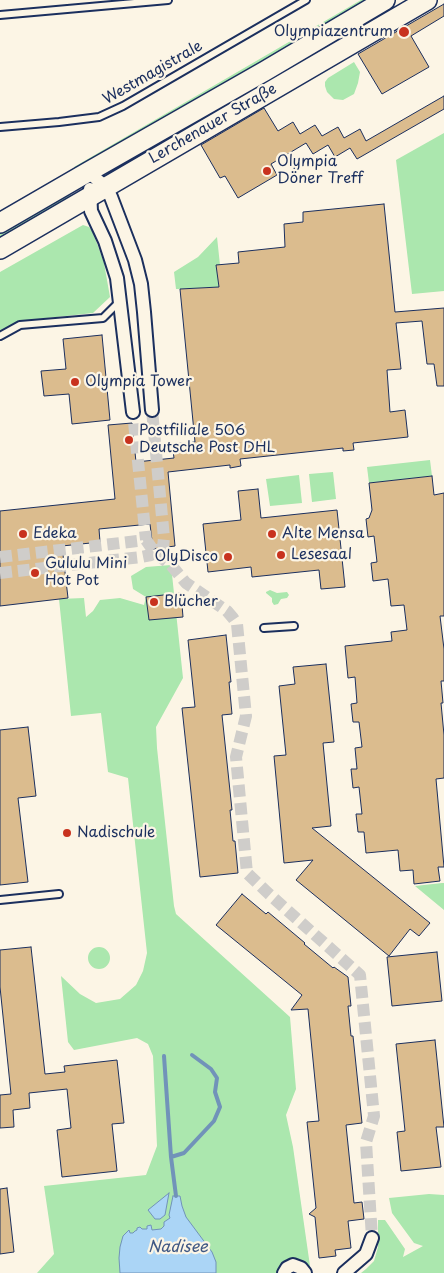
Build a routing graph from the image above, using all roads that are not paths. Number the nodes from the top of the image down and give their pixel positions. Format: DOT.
graph roads {
  1 [pos="168,0"];
  2 [pos="306,0"];
  3 [pos="385,0"];
  4 [pos="427,0"];
  5 [pos="0,15"];
  6 [pos="265,71"];
  7 [pos="276,88"];
  8 [pos="0,127"];
  9 [pos="88,172"];
  10 [pos="99,192"];
  11 [pos="0,224"];
  12 [pos="0,249"];
  13 [pos="121,300"];
  14 [pos="144,312"];
  15 [pos="0,336"];
  16 [pos="152,410"];
  17 [pos="134,412"];
  18 [pos="294,626"];
  19 [pos="264,628"];
  20 [pos="60,894"];
  21 [pos="0,900"];
  22 [pos="372,1238"];
  23 [pos="284,1273"];
  24 [pos="305,1273"];
  25 [pos="344,1273"];
  1 -- 5 [label="lane"];
  2 -- 8 [label="lane, Westmagistrale"];
  3 -- 6 [label="main road, Lerchenauer Straße"];
  4 -- 7 [label="main road, Lerchenauer Straße"];
  6 -- 7 [label="lane"];
  6 -- 9 [label="main road, Lerchenauer Straße"];
  7 -- 10 [label="main road, Lerchenauer Straße"];
  9 -- 10 [label="street"];
  9 -- 11 [label="main road, Lerchenauer Straße"];
  10 -- 12 [label="main road, Lerchenauer Straße"];
  10 -- 13 [label="street"];
  10 -- 14 [label="street"];
  13 -- 14 [label="street"];
  13 -- 15 [label="lane"];
  13 -- 17 [label="street"];
  14 -- 16 [label="street"];
  18 -- 19 [label="lane"];
  20 -- 21 [label="lane"];
  22 -- 25 [label="street"];
  23 -- 24 [label="street"];
}
